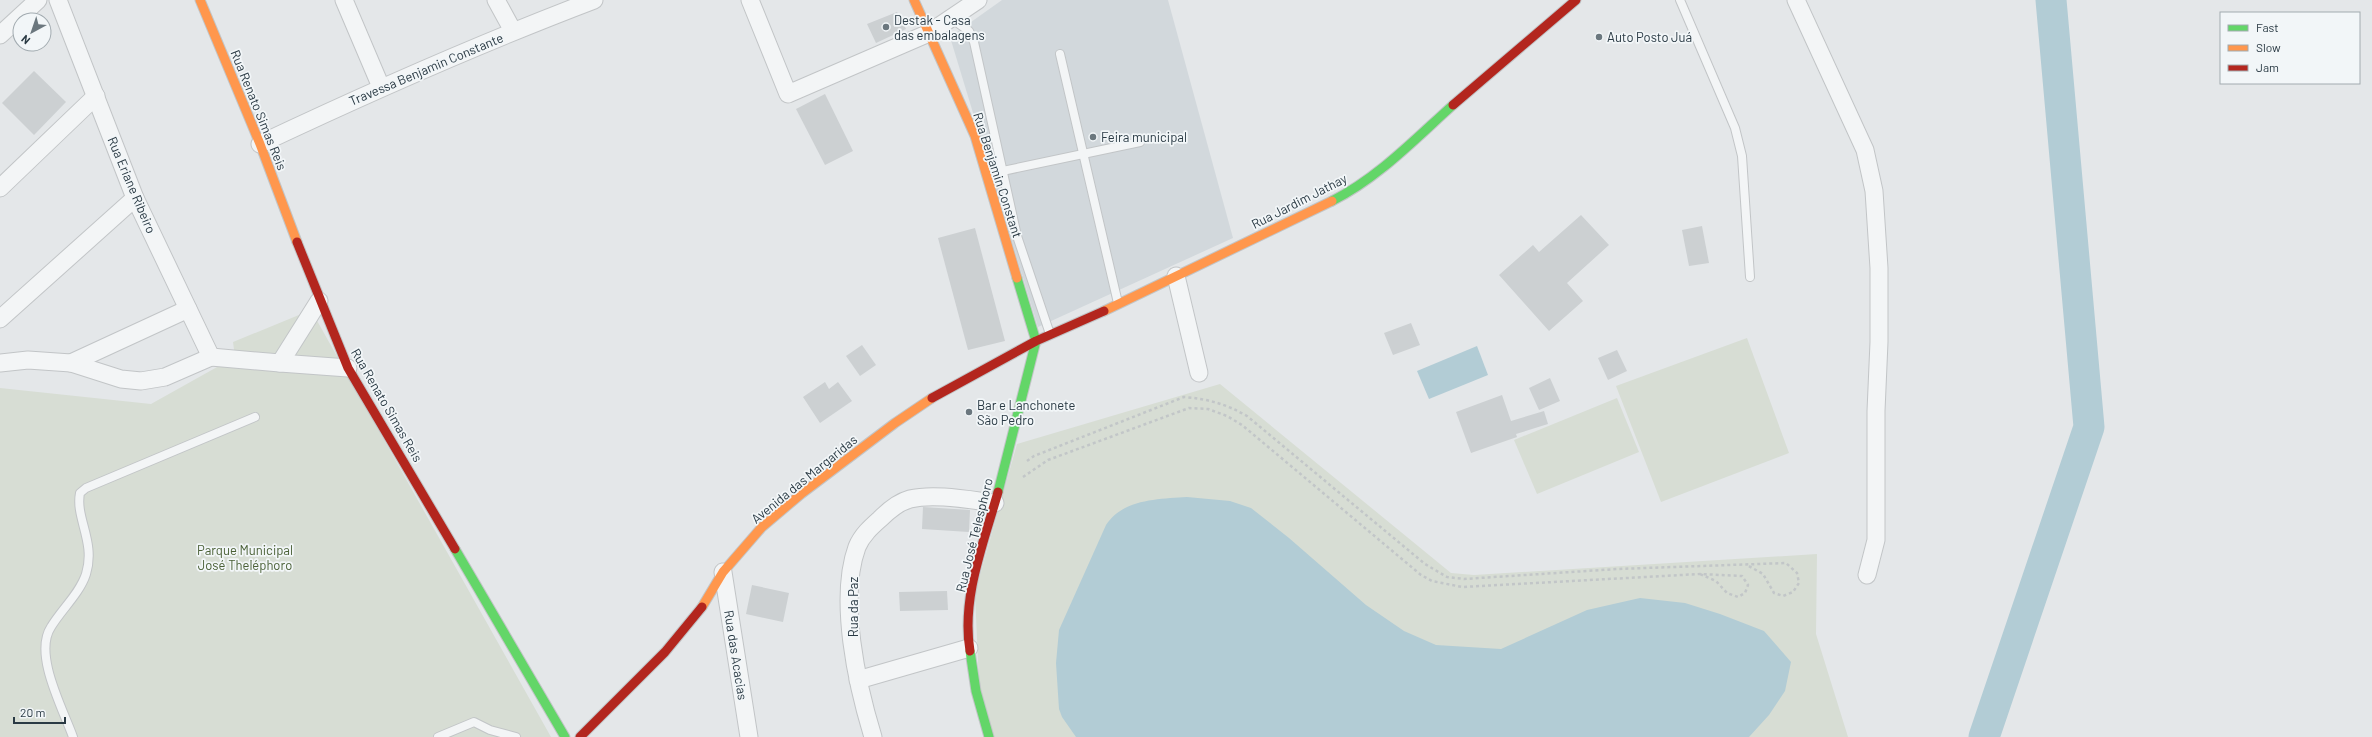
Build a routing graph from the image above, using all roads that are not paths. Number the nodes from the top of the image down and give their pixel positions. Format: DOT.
graph roads {
  1 [pos="38,0"];
  2 [pos="200,0"];
  3 [pos="344,0"];
  4 [pos="496,0"];
  5 [pos="594,0"];
  6 [pos="750,0"];
  7 [pos="914,0"];
  8 [pos="978,0"];
  9 [pos="1576,0"];
  10 [pos="1680,0"];
  11 [pos="1796,0"];
  12 [pos="64,3"];
  13 [pos="952,19"];
  14 [pos="513,31"];
  15 [pos="929,33"];
  16 [pos="0,35"];
  17 [pos="1060,54"];
  18 [pos="381,87"];
  19 [pos="96,96"];
  20 [pos="1140,142"];
  21 [pos="260,144"];
  22 [pos="1084,153"];
  23 [pos="1002,171"];
  24 [pos="986,175"];
  25 [pos="0,188"];
  26 [pos="135,198"];
  27 [pos="1176,276"];
  28 [pos="1750,277"];
  29 [pos="319,301"];
  30 [pos="1119,304"];
  31 [pos="188,309"];
  32 [pos="0,320"];
  33 [pos="1050,335"];
  34 [pos="1036,341"];
  35 [pos="211,357"];
  36 [pos="0,363"];
  37 [pos="71,363"];
  38 [pos="280,363"];
  39 [pos="348,368"];
  40 [pos="1198,373"];
  41 [pos="255,417"];
  42 [pos="994,504"];
  43 [pos="723,572"];
  44 [pos="1867,575"];
  45 [pos="969,648"];
  46 [pos="858,680"];
  47 [pos="73,737"];
  48 [pos="438,737"];
  49 [pos="516,737"];
  50 [pos="566,737"];
  51 [pos="580,737"];
  52 [pos="749,737"];
  53 [pos="874,737"];
  54 [pos="989,737"];
  1 -- 16 [label="street"];
  2 -- 21 [label="street, Rua Renato Simas Reis"];
  3 -- 18 [label="street"];
  4 -- 14 [label="street"];
  5 -- 14 [label="street, Travessa Benjamin Constante"];
  6 -- 15 [label="street"];
  7 -- 15 [label="street, Rua Benjamin Constant"];
  8 -- 13 [label="street"];
  9 -- 27 [label="street, Rua Jardim Jathay"];
  10 -- 28 [label="lane"];
  11 -- 44 [label="street"];
  12 -- 19 [label="street, Rua Eriane Ribeiro"];
  13 -- 15 [label="street"];
  13 -- 23 [label="lane"];
  14 -- 18 [label="street, Travessa Benjamin Constante"];
  15 -- 24 [label="street, Rua Benjamin Constant"];
  17 -- 22 [label="lane"];
  18 -- 21 [label="street, Travessa Benjamin Constante"];
  19 -- 25 [label="street"];
  19 -- 26 [label="street, Rua Eriane Ribeiro"];
  20 -- 22 [label="lane"];
  21 -- 29 [label="street, Rua Renato Simas Reis"];
  22 -- 23 [label="lane"];
  22 -- 30 [label="lane"];
  23 -- 24 [label="lane"];
  23 -- 33 [label="lane"];
  24 -- 34 [label="street, Rua Benjamin Constant"];
  26 -- 31 [label="street, Rua Eriane Ribeiro"];
  26 -- 32 [label="street"];
  27 -- 30 [label="street, Rua Jardim Jathay"];
  27 -- 40 [label="street"];
  29 -- 38 [label="street"];
  29 -- 39 [label="street, Rua Renato Simas Reis"];
  30 -- 33 [label="street, Rua Jardim Jathay"];
  31 -- 35 [label="street, Rua Eriane Ribeiro"];
  31 -- 37 [label="street"];
  33 -- 34 [label="street, Rua Jardim Jathay"];
  34 -- 42 [label="street, Rua José Telesphoro"];
  34 -- 43 [label="street, Avenida das Margaridas"];
  35 -- 37 [label="street"];
  35 -- 38 [label="street"];
  36 -- 37 [label="street"];
  38 -- 39 [label="street"];
  39 -- 50 [label="street, Rua Renato Simas Reis"];
  41 -- 47 [label="lane"];
  42 -- 45 [label="street, Rua José Telesphoro"];
  42 -- 46 [label="street, Rua da Paz"];
  43 -- 51 [label="street, Avenida das Margaridas"];
  43 -- 52 [label="street, Rua das Acacias"];
  45 -- 46 [label="street"];
  45 -- 54 [label="street, Rua José Telesphoro"];
  46 -- 53 [label="street, Rua da Paz"];
  48 -- 49 [label="lane"];
}
